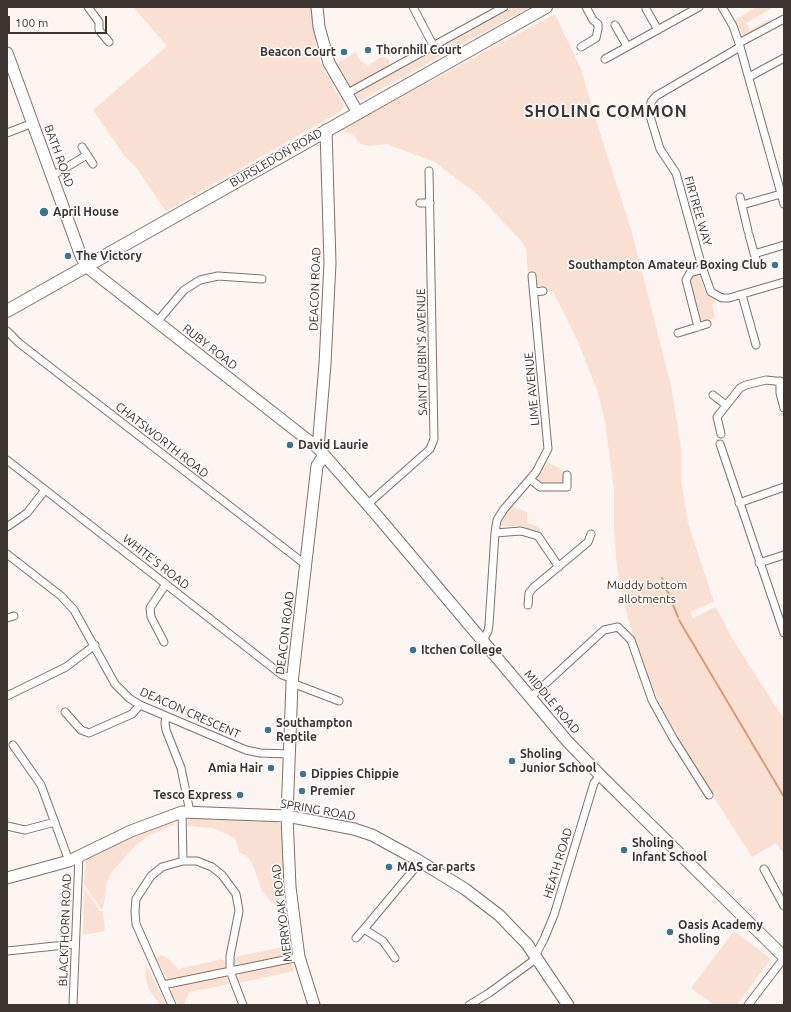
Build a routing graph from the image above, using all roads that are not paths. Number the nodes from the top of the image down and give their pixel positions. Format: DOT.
graph roads {
  1 [pos="88,7"];
  2 [pos="318,7"];
  3 [pos="413,7"];
  4 [pos="420,7"];
  5 [pos="504,7"];
  6 [pos="546,7"];
  7 [pos="586,7"];
  8 [pos="699,7"];
  9 [pos="722,7"];
  10 [pos="646,9"];
  11 [pos="784,19"];
  12 [pos="420,20"];
  13 [pos="615,25"];
  14 [pos="658,30"];
  15 [pos="109,42"];
  16 [pos="433,45"];
  17 [pos="740,45"];
  18 [pos="627,46"];
  19 [pos="581,47"];
  20 [pos="7,54"];
  21 [pos="784,58"];
  22 [pos="605,59"];
  23 [pos="749,77"];
  24 [pos="346,94"];
  25 [pos="358,113"];
  26 [pos="33,123"];
  27 [pos="326,130"];
  28 [pos="7,133"];
  29 [pos="82,146"];
  30 [pos="87,155"];
  31 [pos="93,164"];
  32 [pos="430,171"];
  33 [pos="52,176"];
  34 [pos="781,194"];
  35 [pos="740,197"];
  36 [pos="420,203"];
  37 [pos="430,203"];
  38 [pos="742,204"];
  39 [pos="784,204"];
  40 [pos="784,245"];
  41 [pos="87,267"];
  42 [pos="703,269"];
  43 [pos="532,276"];
  44 [pos="262,278"];
  45 [pos="784,282"];
  46 [pos="543,291"];
  47 [pos="534,292"];
  48 [pos="742,295"];
  49 [pos="7,311"];
  50 [pos="157,322"];
  51 [pos="707,324"];
  52 [pos="698,327"];
  53 [pos="7,331"];
  54 [pos="678,333"];
  55 [pos="756,345"];
  56 [pos="782,381"];
  57 [pos="713,394"];
  58 [pos="726,404"];
  59 [pos="784,408"];
  60 [pos="721,434"];
  61 [pos="720,444"];
  62 [pos="321,451"];
  63 [pos="731,452"];
  64 [pos="723,454"];
  65 [pos="7,460"];
  66 [pos="567,475"];
  67 [pos="530,479"];
  68 [pos="784,487"];
  69 [pos="45,490"];
  70 [pos="739,503"];
  71 [pos="368,504"];
  72 [pos="7,527"];
  73 [pos="494,533"];
  74 [pos="591,534"];
  75 [pos="7,554"];
  76 [pos="784,555"];
  77 [pos="759,563"];
  78 [pos="306,565"];
  79 [pos="559,567"];
  80 [pos="166,584"];
  81 [pos="528,605"];
  82 [pos="784,633"];
  83 [pos="483,641"];
  84 [pos="164,642"];
  85 [pos="95,646"];
  86 [pos="292,681"];
  87 [pos="7,696"];
  88 [pos="531,697"];
  89 [pos="339,701"];
  90 [pos="140,705"];
  91 [pos="65,712"];
  92 [pos="166,716"];
  93 [pos="13,745"];
  94 [pos="290,754"];
  95 [pos="600,775"];
  96 [pos="709,795"];
  97 [pos="186,812"];
  98 [pos="287,816"];
  99 [pos="55,822"];
  100 [pos="7,826"];
  101 [pos="79,856"];
  102 [pos="69,861"];
  103 [pos="183,861"];
  104 [pos="420,862"];
  105 [pos="764,869"];
  106 [pos="7,878"];
  107 [pos="784,906"];
  108 [pos="364,929"];
  109 [pos="356,938"];
  110 [pos="75,944"];
  111 [pos="7,951"];
  112 [pos="536,957"];
  113 [pos="784,957"];
  114 [pos="299,958"];
  115 [pos="395,958"];
  116 [pos="230,971"];
  117 [pos="163,985"];
  118 [pos="73,1005"];
  119 [pos="172,1005"];
  120 [pos="243,1005"];
  121 [pos="314,1005"];
  122 [pos="469,1005"];
  123 [pos="568,1005"];
  124 [pos="748,1005"];
  1 -- 15 [label="street"];
  2 -- 24 [label="street"];
  3 -- 12 [label="street"];
  4 -- 12 [label="street"];
  5 -- 16 [label="street"];
  6 -- 25 [label="main road, BURSLEDON ROAD"];
  7 -- 19 [label="street"];
  8 -- 14 [label="street"];
  9 -- 17 [label="street"];
  10 -- 14 [label="street"];
  11 -- 17 [label="street, FIRTREE WAY"];
  12 -- 16 [label="street"];
  13 -- 18 [label="street"];
  14 -- 18 [label="street"];
  16 -- 24 [label="street"];
  17 -- 23 [label="street"];
  17 -- 42 [label="street, FIRTREE WAY"];
  18 -- 22 [label="street"];
  20 -- 26 [label="street, BATH ROAD"];
  21 -- 23 [label="street"];
  23 -- 34 [label="street"];
  24 -- 25 [label="street"];
  25 -- 27 [label="main road, BURSLEDON ROAD"];
  26 -- 28 [label="street"];
  26 -- 33 [label="street, BATH ROAD"];
  27 -- 41 [label="main road, BURSLEDON ROAD"];
  27 -- 62 [label="street, DEACON ROAD"];
  29 -- 30 [label="street"];
  30 -- 31 [label="street"];
  30 -- 33 [label="street"];
  32 -- 37 [label="street, SAINT AUBIN'S AVENUE"];
  33 -- 41 [label="street, BATH ROAD"];
  34 -- 38 [label="street"];
  34 -- 39 [label="street"];
  35 -- 38 [label="street"];
  36 -- 37 [label="street"];
  37 -- 71 [label="street, SAINT AUBIN'S AVENUE"];
  38 -- 40 [label="street"];
  41 -- 49 [label="main road, BURSLEDON ROAD"];
  41 -- 50 [label="street, RUBY ROAD"];
  42 -- 48 [label="street, FIRTREE WAY"];
  42 -- 52 [label="street"];
  43 -- 47 [label="street, LIME AVENUE"];
  44 -- 50 [label="street"];
  45 -- 48 [label="street, FIRTREE WAY"];
  46 -- 47 [label="street"];
  47 -- 67 [label="street, LIME AVENUE"];
  48 -- 55 [label="street"];
  50 -- 62 [label="street, RUBY ROAD"];
  51 -- 52 [label="street"];
  52 -- 54 [label="street"];
  53 -- 78 [label="street, CHATSWORTH ROAD"];
  56 -- 58 [label="street"];
  56 -- 59 [label="street"];
  57 -- 58 [label="street"];
  58 -- 60 [label="street"];
  61 -- 64 [label="street"];
  62 -- 71 [label="street, MIDDLE ROAD"];
  62 -- 78 [label="street, DEACON ROAD"];
  63 -- 64 [label="street"];
  64 -- 70 [label="street"];
  65 -- 69 [label="street, WHITE'S ROAD"];
  66 -- 67 [label="street"];
  67 -- 73 [label="street, LIME AVENUE"];
  68 -- 70 [label="street"];
  69 -- 72 [label="street"];
  69 -- 80 [label="street, WHITE'S ROAD"];
  70 -- 77 [label="street"];
  71 -- 83 [label="street, MIDDLE ROAD"];
  73 -- 79 [label="street"];
  73 -- 83 [label="street, LIME AVENUE"];
  74 -- 79 [label="street"];
  75 -- 85 [label="street, DEACON CRESCENT"];
  76 -- 77 [label="street"];
  77 -- 82 [label="street"];
  78 -- 86 [label="street, DEACON ROAD"];
  79 -- 81 [label="street"];
  80 -- 84 [label="street"];
  80 -- 86 [label="street, WHITE'S ROAD"];
  83 -- 88 [label="street, MIDDLE ROAD"];
  85 -- 87 [label="street"];
  85 -- 90 [label="street, DEACON CRESCENT"];
  86 -- 89 [label="street, WHITE'S ROAD"];
  86 -- 94 [label="street, DEACON ROAD"];
  88 -- 95 [label="street, MIDDLE ROAD"];
  88 -- 96 [label="street"];
  90 -- 91 [label="street"];
  90 -- 92 [label="street, DEACON CRESCENT"];
  92 -- 94 [label="street, DEACON CRESCENT"];
  92 -- 97 [label="street"];
  93 -- 99 [label="street"];
  94 -- 98 [label="street, DEACON ROAD"];
  95 -- 112 [label="street, HEATH ROAD"];
  95 -- 113 [label="street, MIDDLE ROAD"];
  97 -- 98 [label="street, SPRING ROAD"];
  97 -- 101 [label="street, SPRING ROAD"];
  97 -- 103 [label="street"];
  98 -- 104 [label="street, SPRING ROAD"];
  98 -- 114 [label="street, MERRYOAK ROAD"];
  99 -- 100 [label="street"];
  99 -- 102 [label="street"];
  101 -- 102 [label="street, SPRING ROAD"];
  101 -- 110 [label="street, BLACKTHORN ROAD"];
  102 -- 106 [label="street, SPRING ROAD"];
  103 -- 116 [label="street"];
  103 -- 117 [label="street"];
  104 -- 108 [label="street"];
  104 -- 112 [label="street, SPRING ROAD"];
  105 -- 107 [label="street"];
  108 -- 109 [label="street"];
  108 -- 115 [label="street"];
  110 -- 111 [label="street"];
  110 -- 118 [label="street, BLACKTHORN ROAD"];
  112 -- 122 [label="street"];
  112 -- 123 [label="street, SPRING ROAD"];
  113 -- 124 [label="street"];
  114 -- 116 [label="street"];
  114 -- 121 [label="street, MERRYOAK ROAD"];
  116 -- 117 [label="street"];
  116 -- 120 [label="street"];
  117 -- 119 [label="street"];
}
